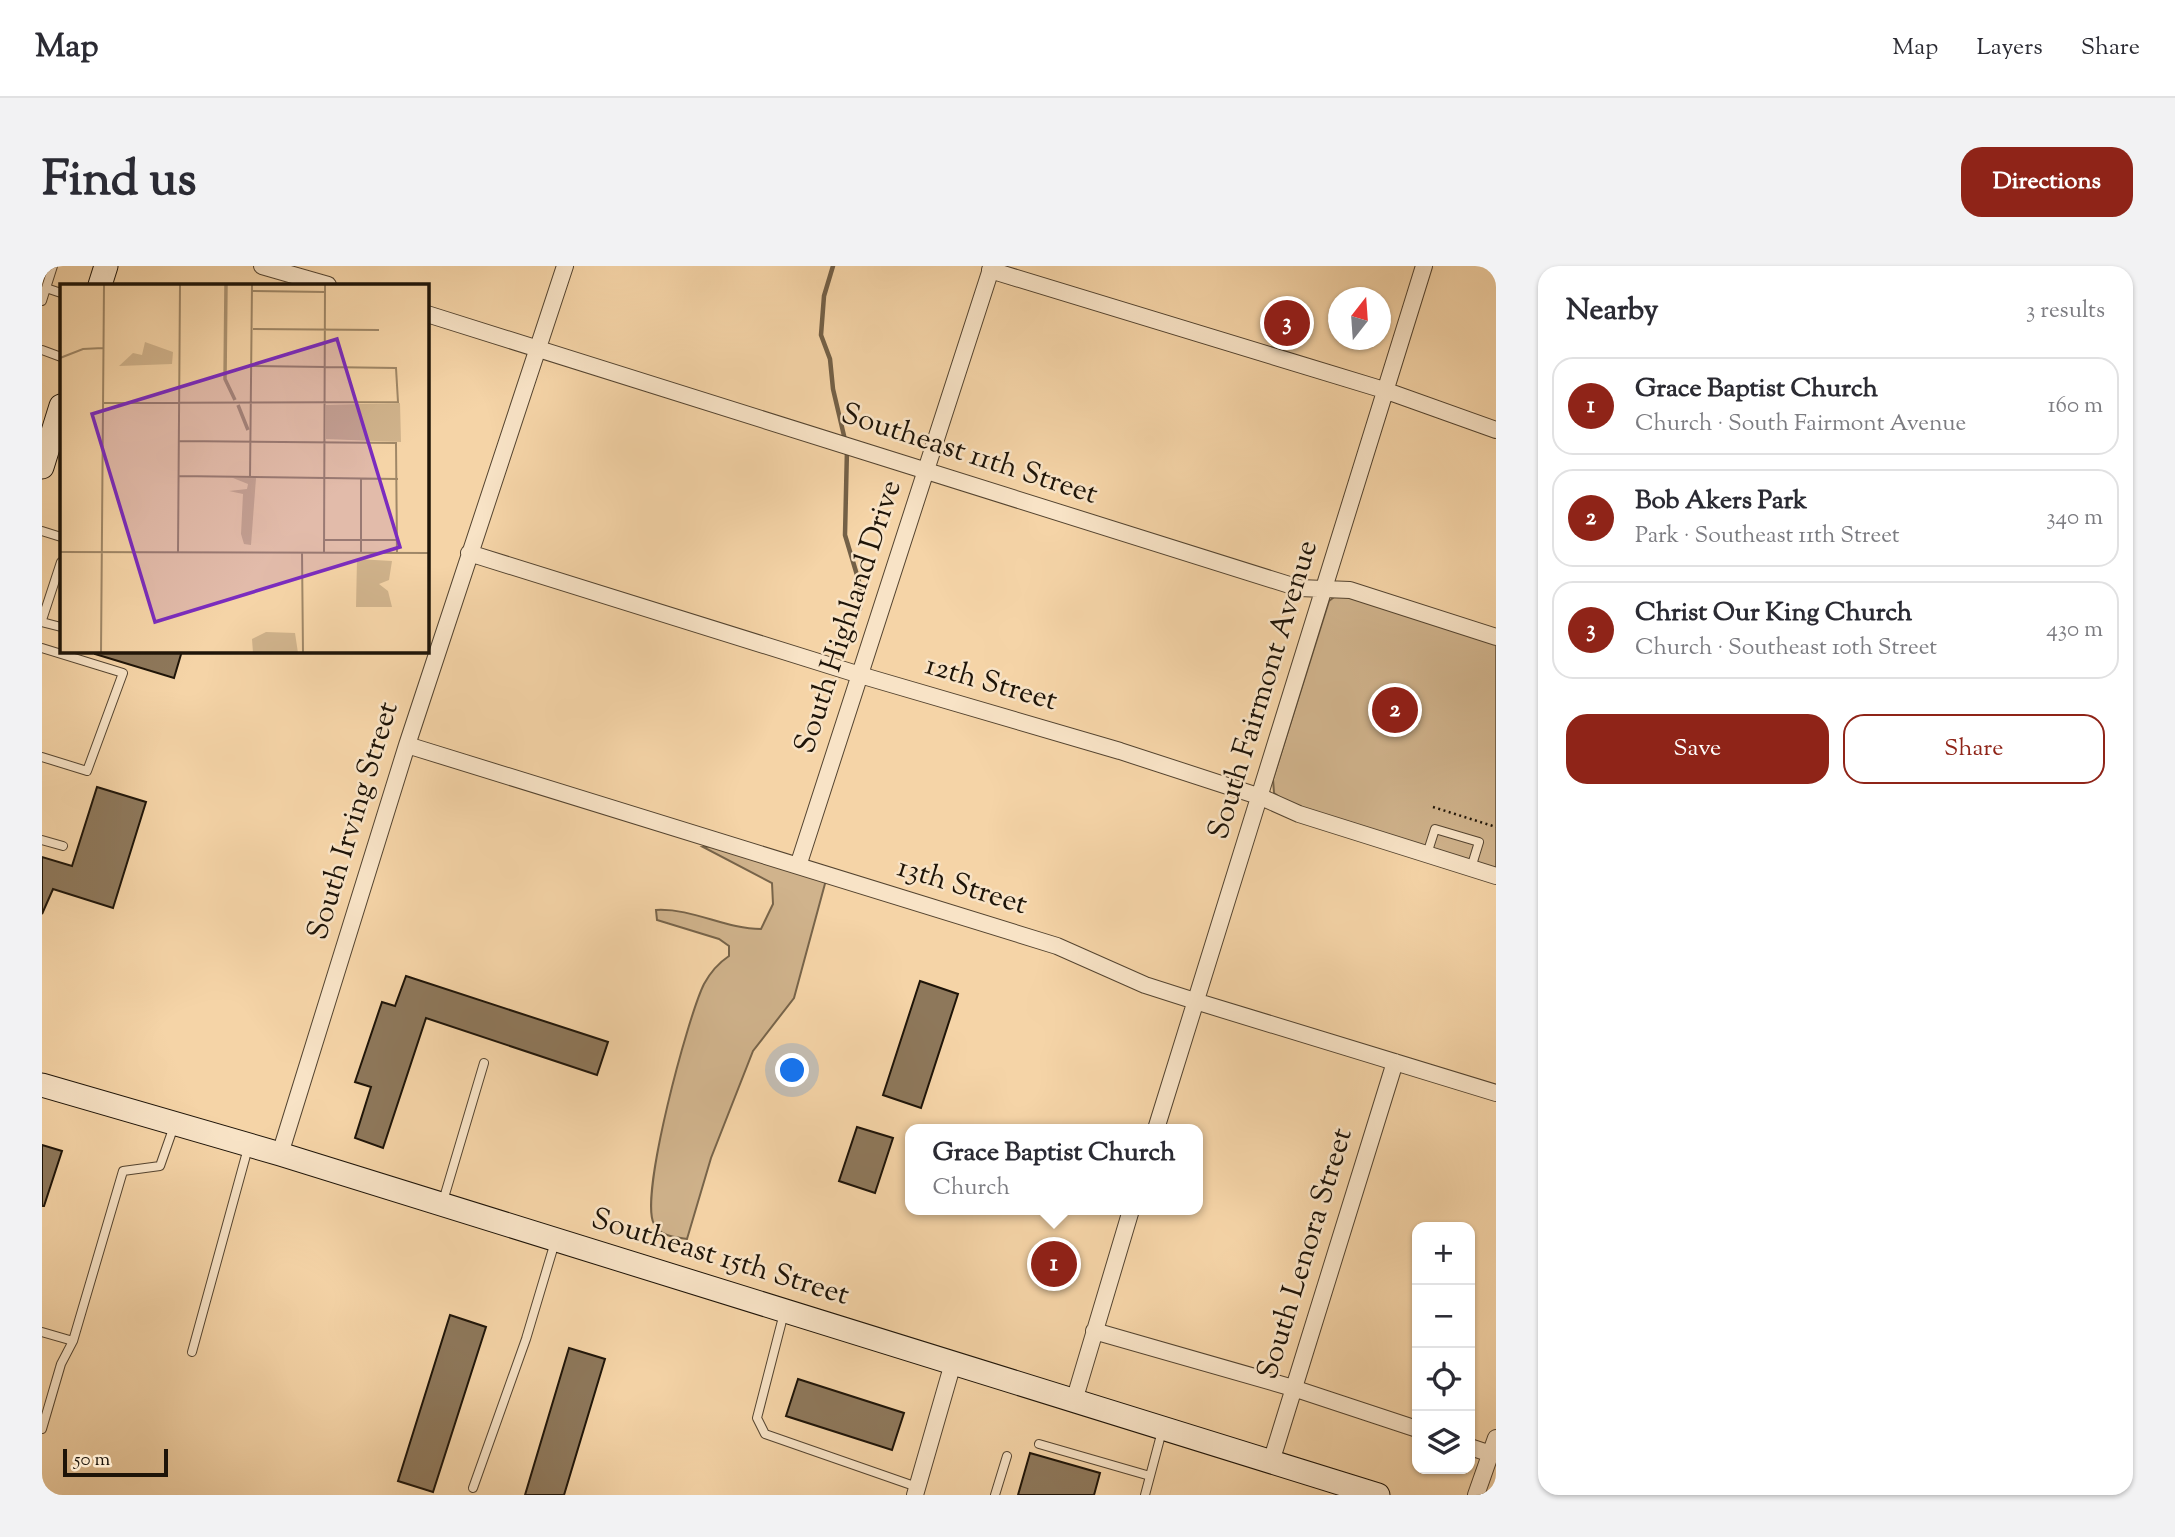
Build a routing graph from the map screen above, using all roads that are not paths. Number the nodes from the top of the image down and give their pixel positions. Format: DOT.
graph roads {
  1 [pos="53,266"];
  2 [pos="106,266"];
  3 [pos="262,266"];
  4 [pos="565,266"];
  5 [pos="1423,266"];
  6 [pos="991,268"];
  7 [pos="100,284"];
  8 [pos="325,284"];
  9 [pos="46,288"];
  10 [pos="60,293"];
  11 [pos="42,301"];
  12 [pos="429,315"];
  13 [pos="540,348"];
  14 [pos="42,350"];
  15 [pos="60,357"];
  16 [pos="1384,390"];
  17 [pos="60,409"];
  18 [pos="1496,429"];
  19 [pos="42,467"];
  20 [pos="926,471"];
  21 [pos="42,531"];
  22 [pos="60,537"];
  23 [pos="469,553"];
  24 [pos="60,565"];
  25 [pos="42,585"];
  26 [pos="53,588"];
  27 [pos="1324,589"];
  28 [pos="42,621"];
  29 [pos="60,627"];
  30 [pos="1496,637"];
  31 [pos="42,648"];
  32 [pos="860,676"];
  33 [pos="407,745"];
  34 [pos="42,757"];
  35 [pos="1261,797"];
  36 [pos="42,839"];
  37 [pos="62,846"];
  38 [pos="1427,854"];
  39 [pos="798,866"];
  40 [pos="1471,868"];
  41 [pos="1496,876"];
  42 [pos="1195,1001"];
  43 [pos="1395,1062"];
  44 [pos="484,1063"];
  45 [pos="42,1085"];
  46 [pos="1496,1093"];
  47 [pos="175,1124"];
  48 [pos="1158,1124"];
  49 [pos="249,1145"];
  50 [pos="280,1154"];
  51 [pos="442,1204"];
  52 [pos="1129,1215"];
  53 [pos="556,1240"];
  54 [pos="785,1311"];
  55 [pos="1094,1331"];
  56 [pos="42,1332"];
  57 [pos="73,1341"];
  58 [pos="192,1352"];
  59 [pos="953,1363"];
  60 [pos="1293,1388"];
  61 [pos="1074,1401"];
  62 [pos="1412,1427"];
  63 [pos="1163,1428"];
  64 [pos="42,1429"];
  65 [pos="1039,1444"];
  66 [pos="1494,1446"];
  67 [pos="1475,1447"];
  68 [pos="1007,1456"];
  69 [pos="1271,1462"];
  70 [pos="1150,1476"];
  71 [pos="472,1488"];
  72 [pos="916,1491"];
  73 [pos="995,1495"];
  74 [pos="1145,1495"];
  75 [pos="1374,1495"];
  76 [pos="1476,1495"];
  1 -- 9 [label="lane"];
  2 -- 7 [label="main road"];
  3 -- 8 [label="street"];
  4 -- 13 [label="street, South Irving Street"];
  5 -- 16 [label="street, South Fairmont Avenue"];
  6 -- 16 [label="street"];
  6 -- 20 [label="street, South Highland Drive"];
  9 -- 10 [label="lane"];
  9 -- 11 [label="lane"];
  12 -- 13 [label="street, Southeast 11th Street"];
  13 -- 20 [label="street, Southeast 11th Street"];
  13 -- 23 [label="street, South Irving Street"];
  14 -- 15 [label="lane"];
  16 -- 18 [label="street"];
  16 -- 27 [label="street, South Fairmont Avenue"];
  17 -- 19 [label="main road"];
  20 -- 27 [label="street, Southeast 11th Street"];
  20 -- 32 [label="street, South Highland Drive"];
  21 -- 22 [label="lane"];
  23 -- 32 [label="street, 12th Street"];
  23 -- 33 [label="street, South Irving Street"];
  24 -- 26 [label="lane"];
  25 -- 26 [label="lane"];
  26 -- 28 [label="lane"];
  27 -- 30 [label="street, Southeast 11th Street"];
  27 -- 35 [label="street, South Fairmont Avenue"];
  28 -- 29 [label="lane"];
  31 -- 34 [label="lane"];
  32 -- 35 [label="street, 12th Street"];
  32 -- 39 [label="street, South Highland Drive"];
  33 -- 39 [label="street, 13th Street"];
  33 -- 50 [label="street, South Irving Street"];
  35 -- 38 [label="street, 12th Street"];
  35 -- 42 [label="street, South Fairmont Avenue"];
  36 -- 37 [label="lane"];
  38 -- 40 [label="street, 12th Street"];
  38 -- 40 [label="lane"];
  39 -- 42 [label="street, 13th Street"];
  40 -- 41 [label="street, 12th Street"];
  42 -- 43 [label="street, 13th Street"];
  42 -- 48 [label="street, South Fairmont Avenue"];
  43 -- 46 [label="street, 13th Street"];
  43 -- 60 [label="street, South Lenora Street"];
  44 -- 51 [label="lane"];
  45 -- 47 [label="main road, Southeast 15th Street"];
  47 -- 49 [label="main road, Southeast 15th Street"];
  47 -- 57 [label="lane"];
  49 -- 50 [label="main road, Southeast 15th Street"];
  49 -- 58 [label="lane"];
  50 -- 51 [label="main road, Southeast 15th Street"];
  51 -- 53 [label="main road, Southeast 15th Street"];
  52 -- 55 [label="street"];
  53 -- 54 [label="main road, Southeast 15th Street"];
  53 -- 71 [label="lane"];
  54 -- 59 [label="main road, Southeast 15th Street"];
  54 -- 72 [label="lane"];
  55 -- 60 [label="street"];
  55 -- 61 [label="street"];
  56 -- 57 [label="lane"];
  57 -- 64 [label="lane"];
  59 -- 61 [label="main road, Southeast 15th Street"];
  59 -- 72 [label="street"];
  60 -- 62 [label="street"];
  60 -- 69 [label="street, South Lenora Street"];
  61 -- 63 [label="main road, Southeast 15th Street"];
  63 -- 69 [label="main road, Southeast 15th Street"];
  63 -- 70 [label="lane"];
  65 -- 70 [label="lane"];
  66 -- 67 [label="street"];
  66 -- 76 [label="street"];
  68 -- 73 [label="lane"];
  69 -- 75 [label="main road, Southeast 15th Street"];
  70 -- 74 [label="lane"];
}
